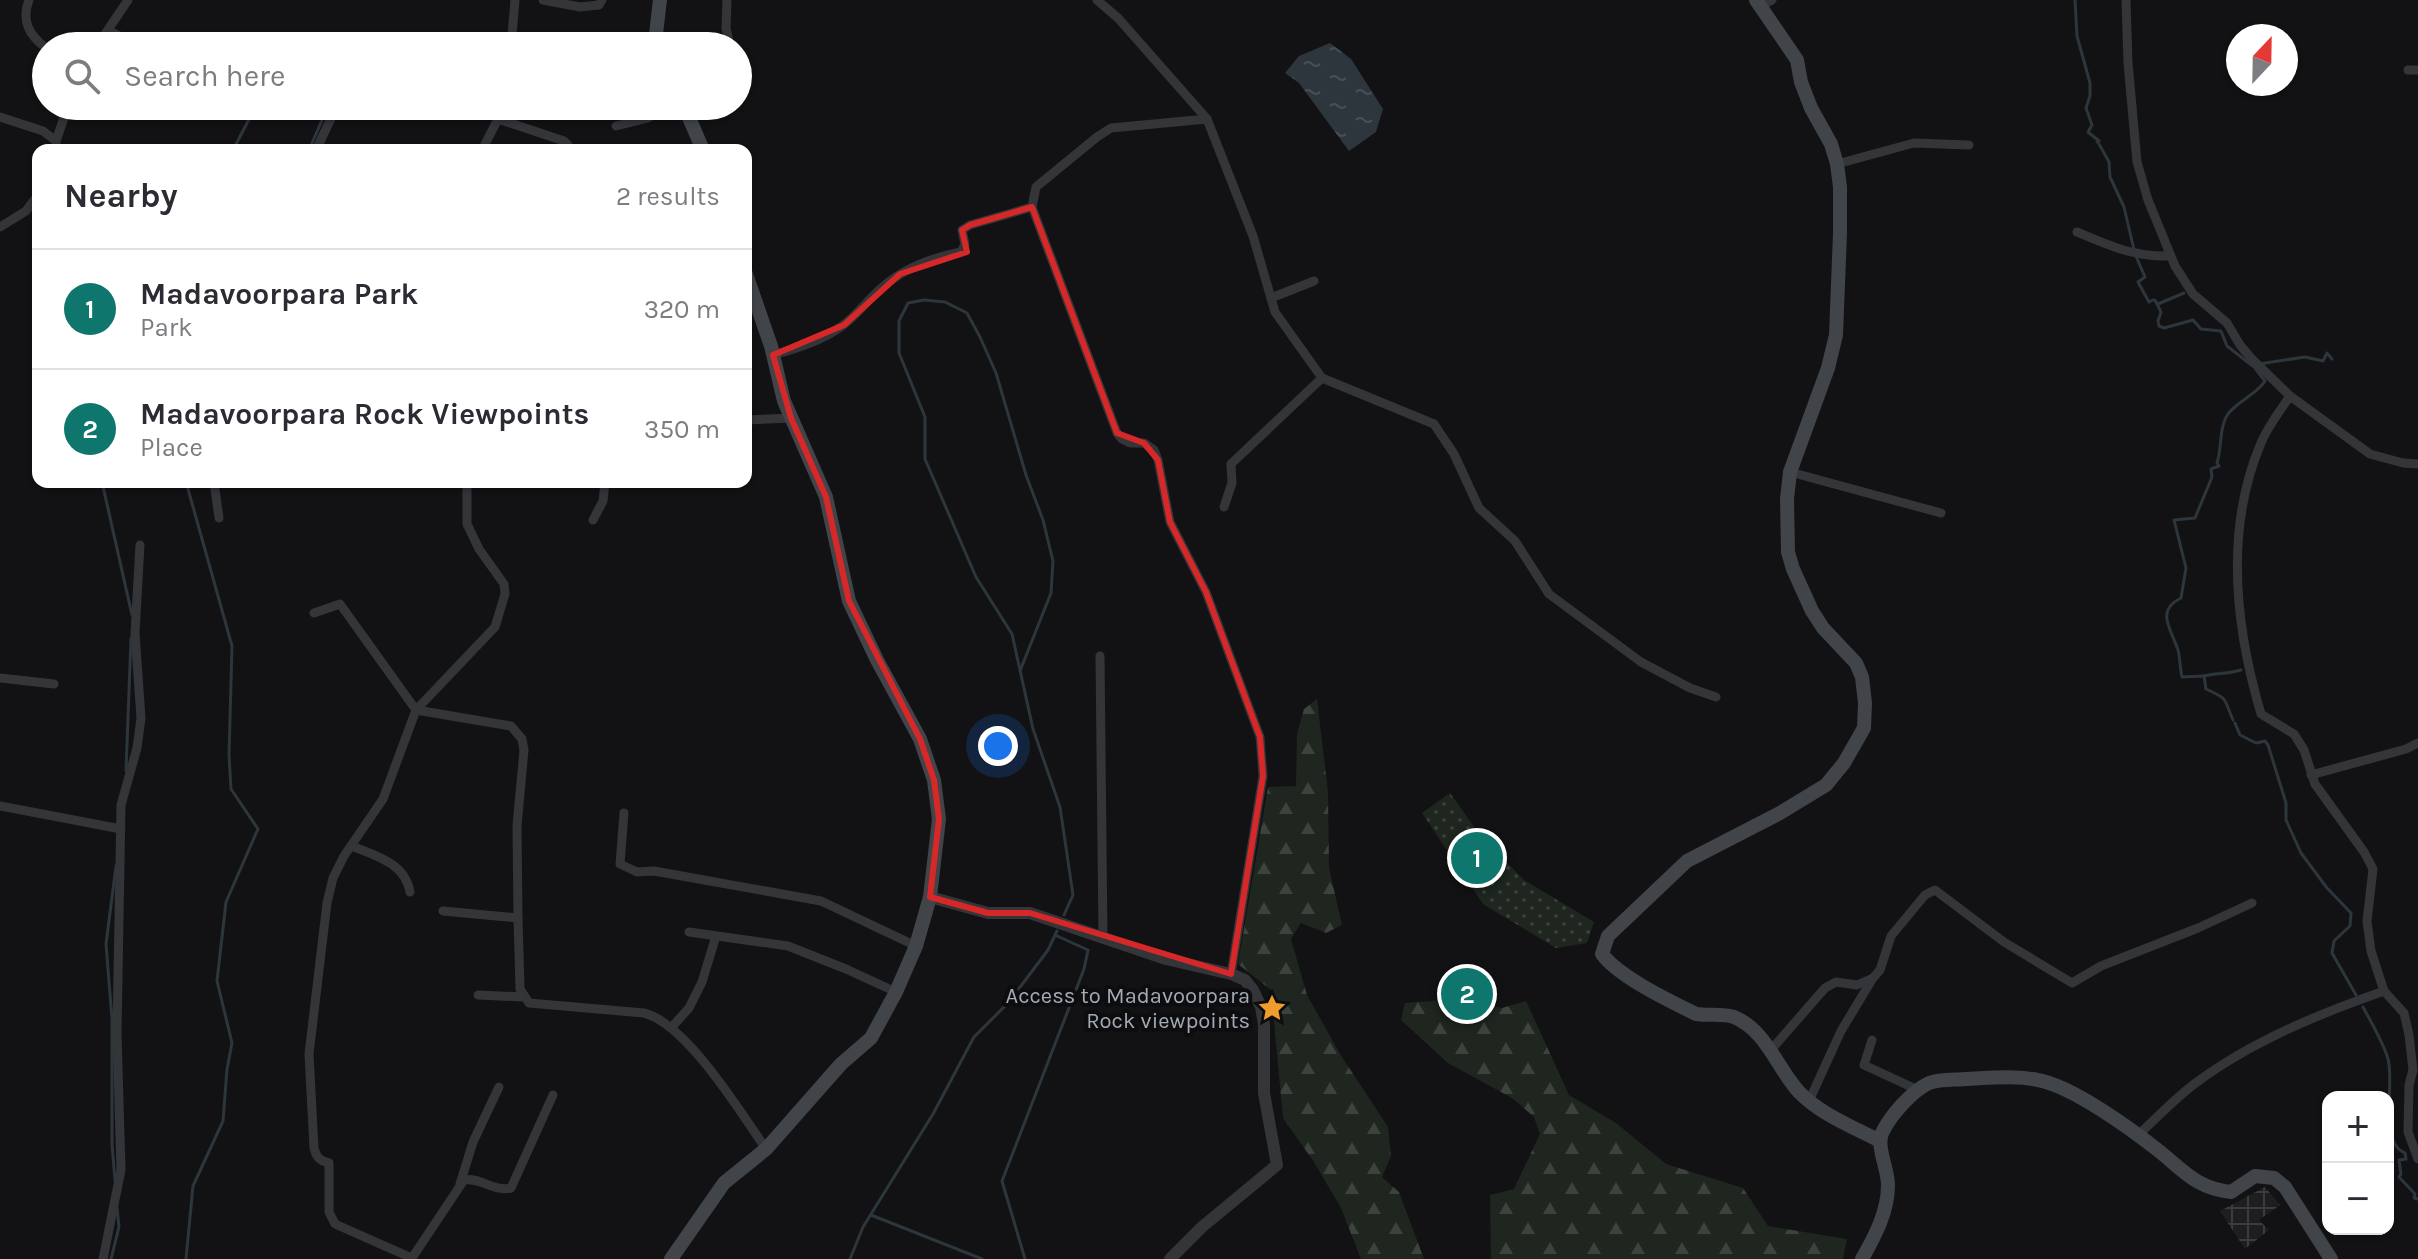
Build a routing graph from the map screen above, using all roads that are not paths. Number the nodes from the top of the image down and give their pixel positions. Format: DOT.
graph roads {
  1 [pos="29,0"];
  2 [pos="128,0"];
  3 [pos="515,0"];
  4 [pos="543,0"];
  5 [pos="602,0"];
  6 [pos="660,0"];
  7 [pos="727,0"];
  8 [pos="1097,0"];
  9 [pos="2126,0"];
  10 [pos="1763,2"];
  11 [pos="108,30"];
  12 [pos="112,32"];
  13 [pos="512,32"];
  14 [pos="656,32"];
  15 [pos="727,32"];
  16 [pos="32,36"];
  17 [pos="0,117"];
  18 [pos="1207,119"];
  19 [pos="64,120"];
  20 [pos="330,120"];
  21 [pos="497,120"];
  22 [pos="501,120"];
  23 [pos="640,120"];
  24 [pos="690,120"];
  25 [pos="616,126"];
  26 [pos="55,144"];
  27 [pos="56,144"];
  28 [pos="319,144"];
  29 [pos="485,144"];
  30 [pos="567,144"];
  31 [pos="700,144"];
  32 [pos="1969,145"];
  33 [pos="1837,164"];
  34 [pos="32,203"];
  35 [pos="1032,207"];
  36 [pos="0,227"];
  37 [pos="2077,232"];
  38 [pos="2170,256"];
  39 [pos="1314,281"];
  40 [pos="1271,298"];
  41 [pos="752,308"];
  42 [pos="773,355"];
  43 [pos="1322,378"];
  44 [pos="2290,396"];
  45 [pos="791,418"];
  46 [pos="752,420"];
  47 [pos="2418,464"];
  48 [pos="1790,472"];
  49 [pos="215,488"];
  50 [pos="467,488"];
  51 [pos="604,488"];
  52 [pos="1224,507"];
  53 [pos="1941,513"];
  54 [pos="219,518"];
  55 [pos="593,520"];
  56 [pos="140,545"];
  57 [pos="314,613"];
  58 [pos="1100,656"];
  59 [pos="0,678"];
  60 [pos="54,684"];
  61 [pos="1716,697"];
  62 [pos="416,710"];
  63 [pos="2418,743"];
  64 [pos="2311,775"];
  65 [pos="0,806"];
  66 [pos="624,813"];
  67 [pos="121,829"];
  68 [pos="352,846"];
  69 [pos="410,892"];
  70 [pos="930,897"];
  71 [pos="2252,903"];
  72 [pos="443,911"];
  73 [pos="518,918"];
  74 [pos="689,932"];
  75 [pos="716,936"];
  76 [pos="1103,939"];
  77 [pos="916,946"];
  78 [pos="1231,974"];
  79 [pos="1873,978"];
  80 [pos="2384,991"];
  81 [pos="896,992"];
  82 [pos="478,995"];
  83 [pos="523,997"];
  84 [pos="671,1028"];
  85 [pos="1872,1040"];
  86 [pos="1770,1051"];
  87 [pos="499,1087"];
  88 [pos="1918,1090"];
  89 [pos="553,1095"];
  90 [pos="1809,1101"];
  91 [pos="2137,1136"];
  92 [pos="1880,1141"];
  93 [pos="766,1149"];
  94 [pos="2418,1159"];
  95 [pos="460,1184"];
  96 [pos="103,1259"];
  97 [pos="671,1259"];
  98 [pos="1170,1259"];
  99 [pos="1862,1259"];
  100 [pos="2331,1259"];
  1 -- 16 [label="street"];
  2 -- 11 [label="street"];
  3 -- 13 [label="street"];
  4 -- 5 [label="street"];
  6 -- 14 [label="main road"];
  7 -- 15 [label="street"];
  8 -- 18 [label="street"];
  9 -- 38 [label="street"];
  10 -- 33 [label="main road"];
  11 -- 12 [label="street"];
  17 -- 26 [label="street"];
  18 -- 35 [label="street"];
  18 -- 40 [label="street"];
  19 -- 27 [label="street"];
  20 -- 28 [label="street"];
  21 -- 29 [label="street"];
  22 -- 30 [label="street"];
  23 -- 25 [label="street"];
  24 -- 31 [label="main road"];
  32 -- 33 [label="street"];
  33 -- 48 [label="main road"];
  34 -- 36 [label="street"];
  35 -- 42 [label="street"];
  35 -- 78 [label="street"];
  37 -- 38 [label="street"];
  38 -- 44 [label="street"];
  39 -- 40 [label="street"];
  40 -- 43 [label="street"];
  41 -- 42 [label="main road"];
  42 -- 45 [label="main road"];
  43 -- 52 [label="street"];
  43 -- 61 [label="street"];
  44 -- 47 [label="street"];
  44 -- 64 [label="street"];
  45 -- 46 [label="street"];
  45 -- 70 [label="main road"];
  48 -- 53 [label="street"];
  48 -- 86 [label="main road"];
  49 -- 54 [label="street"];
  50 -- 62 [label="street"];
  51 -- 55 [label="street"];
  56 -- 67 [label="street"];
  57 -- 62 [label="street"];
  58 -- 76 [label="street"];
  59 -- 60 [label="street"];
  62 -- 68 [label="street"];
  62 -- 73 [label="street"];
  63 -- 64 [label="street"];
  64 -- 80 [label="street"];
  65 -- 67 [label="street"];
  66 -- 77 [label="street"];
  67 -- 96 [label="street"];
  68 -- 69 [label="street"];
  68 -- 95 [label="street"];
  70 -- 76 [label="street"];
  70 -- 77 [label="main road"];
  71 -- 79 [label="street"];
  72 -- 73 [label="street"];
  73 -- 83 [label="street"];
  74 -- 75 [label="street"];
  75 -- 81 [label="street"];
  75 -- 84 [label="street"];
  76 -- 78 [label="street"];
  77 -- 81 [label="main road"];
  78 -- 98 [label="street"];
  79 -- 86 [label="street"];
  79 -- 90 [label="street"];
  80 -- 91 [label="street"];
  80 -- 94 [label="street"];
  81 -- 93 [label="main road"];
  82 -- 83 [label="street"];
  83 -- 84 [label="street"];
  84 -- 93 [label="street"];
  85 -- 88 [label="street"];
  86 -- 90 [label="main road"];
  87 -- 95 [label="street"];
  88 -- 91 [label="main road"];
  88 -- 92 [label="main road"];
  89 -- 95 [label="street"];
  90 -- 92 [label="main road"];
  91 -- 100 [label="main road"];
  92 -- 99 [label="main road"];
  93 -- 97 [label="main road"];
}
